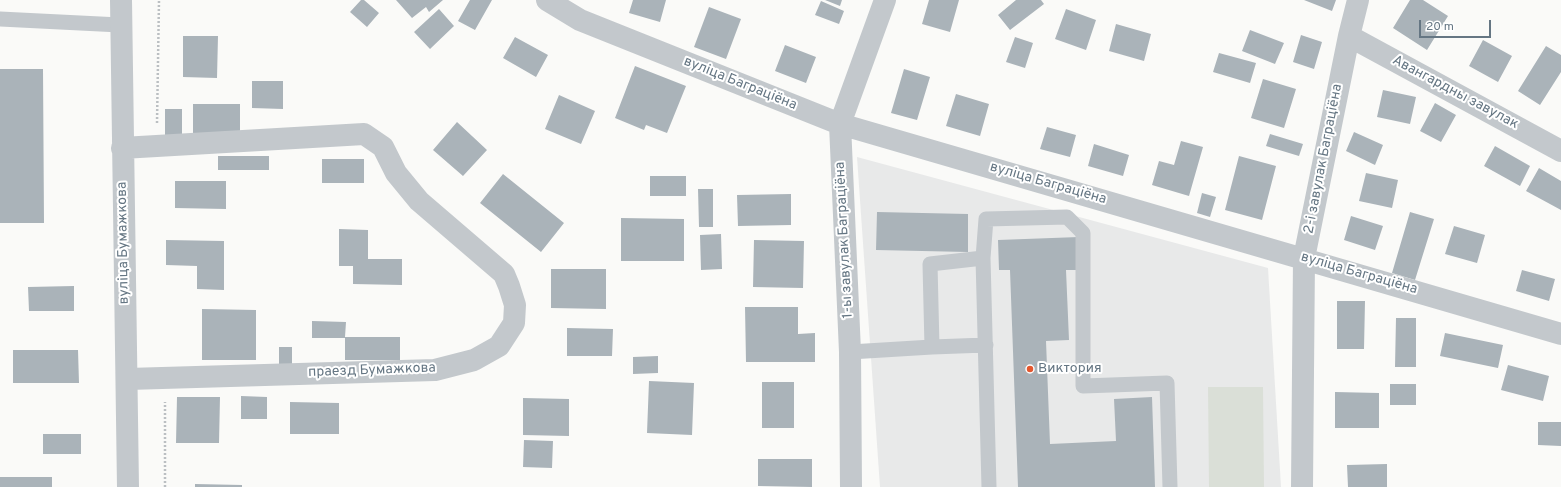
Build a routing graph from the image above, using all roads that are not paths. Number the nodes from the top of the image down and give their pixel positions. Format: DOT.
graph roads {
  1 [pos="121,0"];
  2 [pos="547,0"];
  3 [pos="885,0"];
  4 [pos="1358,0"];
  5 [pos="0,19"];
  6 [pos="120,25"];
  7 [pos="1349,36"];
  8 [pos="840,124"];
  9 [pos="122,148"];
  10 [pos="1561,151"];
  11 [pos="983,258"];
  12 [pos="1304,258"];
  13 [pos="1561,334"];
  14 [pos="986,345"];
  15 [pos="932,347"];
  16 [pos="850,352"];
  17 [pos="128,379"];
  18 [pos="128,487"];
  19 [pos="851,487"];
  20 [pos="989,487"];
  21 [pos="1170,487"];
  22 [pos="1302,487"];
  1 -- 6 [label="street, вуліца Бумажкова"];
  2 -- 8 [label="street, вуліца Баграціёна"];
  3 -- 8 [label="street, 1-ы завулак Баграціёна"];
  4 -- 7 [label="street, 2-і завулак Баграціёна"];
  5 -- 6 [label="lane"];
  6 -- 9 [label="street, вуліца Бумажкова"];
  7 -- 10 [label="street, Авангардны завулак"];
  7 -- 12 [label="street, 2-і завулак Баграціёна"];
  8 -- 12 [label="street, вуліца Баграціёна"];
  8 -- 16 [label="street, 1-ы завулак Баграціёна"];
  9 -- 17 [label="street, вуліца Бумажкова"];
  9 -- 17 [label="street, праезд Бумажкова"];
  11 -- 14 [label="lane"];
  11 -- 15 [label="lane"];
  11 -- 21 [label="lane"];
  12 -- 13 [label="street, вуліца Баграціёна"];
  12 -- 22 [label="street, 2-і завулак Баграціёна"];
  14 -- 15 [label="lane"];
  14 -- 20 [label="lane"];
  15 -- 16 [label="lane"];
  16 -- 19 [label="street, 1-ы завулак Баграціёна"];
  17 -- 18 [label="street, вуліца Бумажкова"];
}
